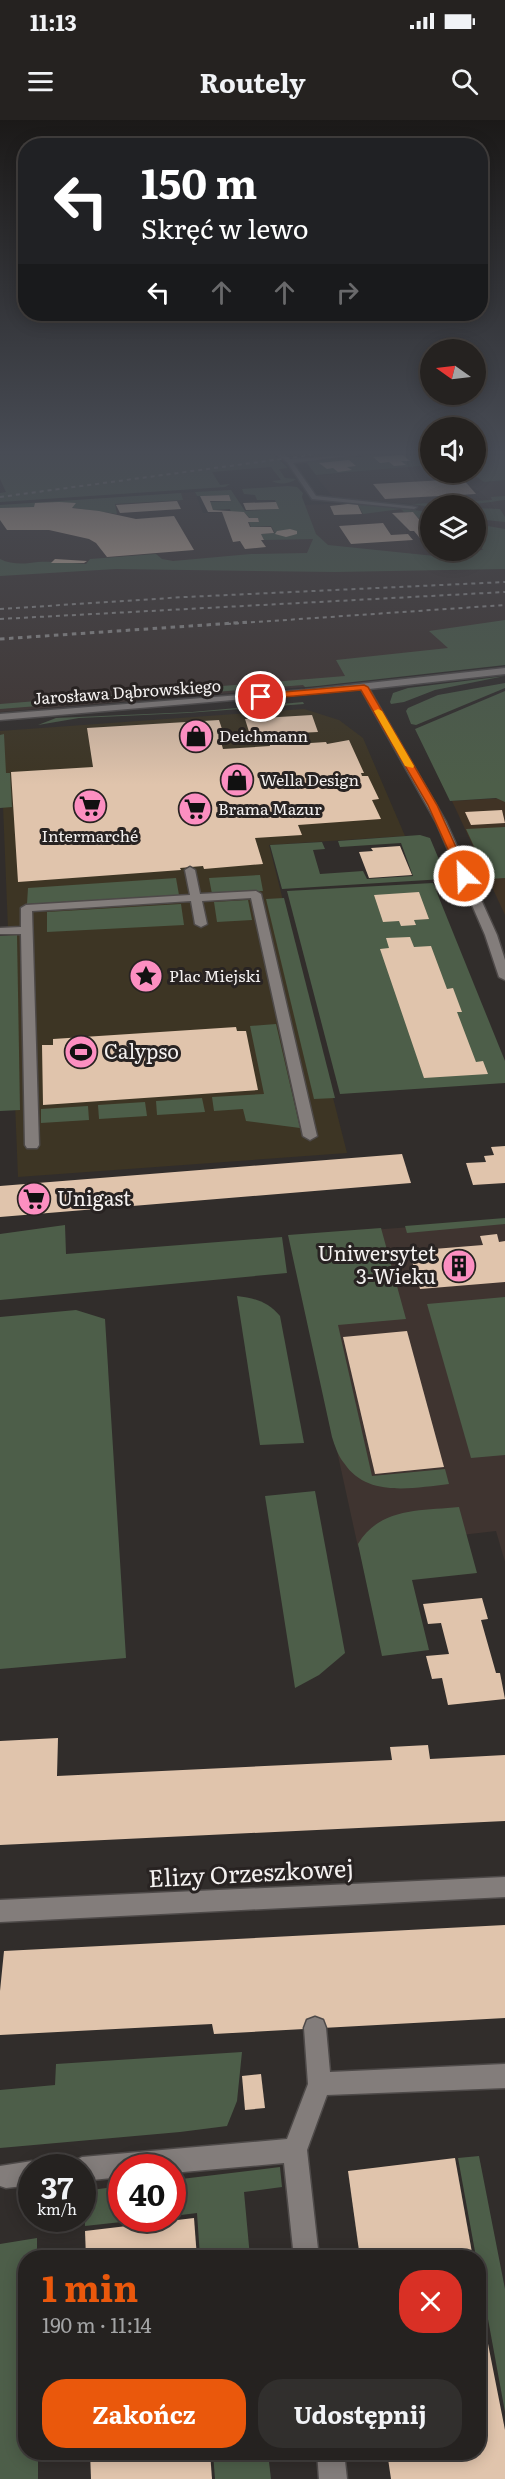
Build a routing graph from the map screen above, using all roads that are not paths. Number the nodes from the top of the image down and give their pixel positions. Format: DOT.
graph roads {
  1 [pos="505,670"];
  2 [pos="364,687"];
  3 [pos="0,717"];
  4 [pos="190,870"];
  5 [pos="196,898"];
  6 [pos="201,924"];
  7 [pos="27,930"];
  8 [pos="0,931"];
  9 [pos="504,972"];
  10 [pos="310,1136"];
  11 [pos="32,1145"];
  12 [pos="505,1887"];
  13 [pos="0,1911"];
  14 [pos="315,2028"];
  15 [pos="505,2076"];
  16 [pos="320,2084"];
  17 [pos="295,2150"];
  18 [pos="96,2168"];
  19 [pos="18,2175"];
  20 [pos="6,2176"];
  21 [pos="306,2250"];
  22 [pos="331,2460"];
  23 [pos="333,2479"];
  1 -- 2 [label="street, Jarosława Dąbrowskiego"];
  2 -- 3 [label="street, Jarosława Dąbrowskiego"];
  2 -- 9 [label="street"];
  4 -- 5 [label="street"];
  5 -- 6 [label="street"];
  5 -- 7 [label="street"];
  5 -- 10 [label="street"];
  7 -- 8 [label="street"];
  7 -- 11 [label="street"];
  12 -- 13 [label="street, Elizy Orzeszkowej"];
  14 -- 16 [label="street"];
  15 -- 16 [label="street"];
  16 -- 17 [label="street"];
  17 -- 18 [label="street"];
  17 -- 21 [label="street"];
  19 -- 20 [label="street"];
  22 -- 23 [label="street"];
}
